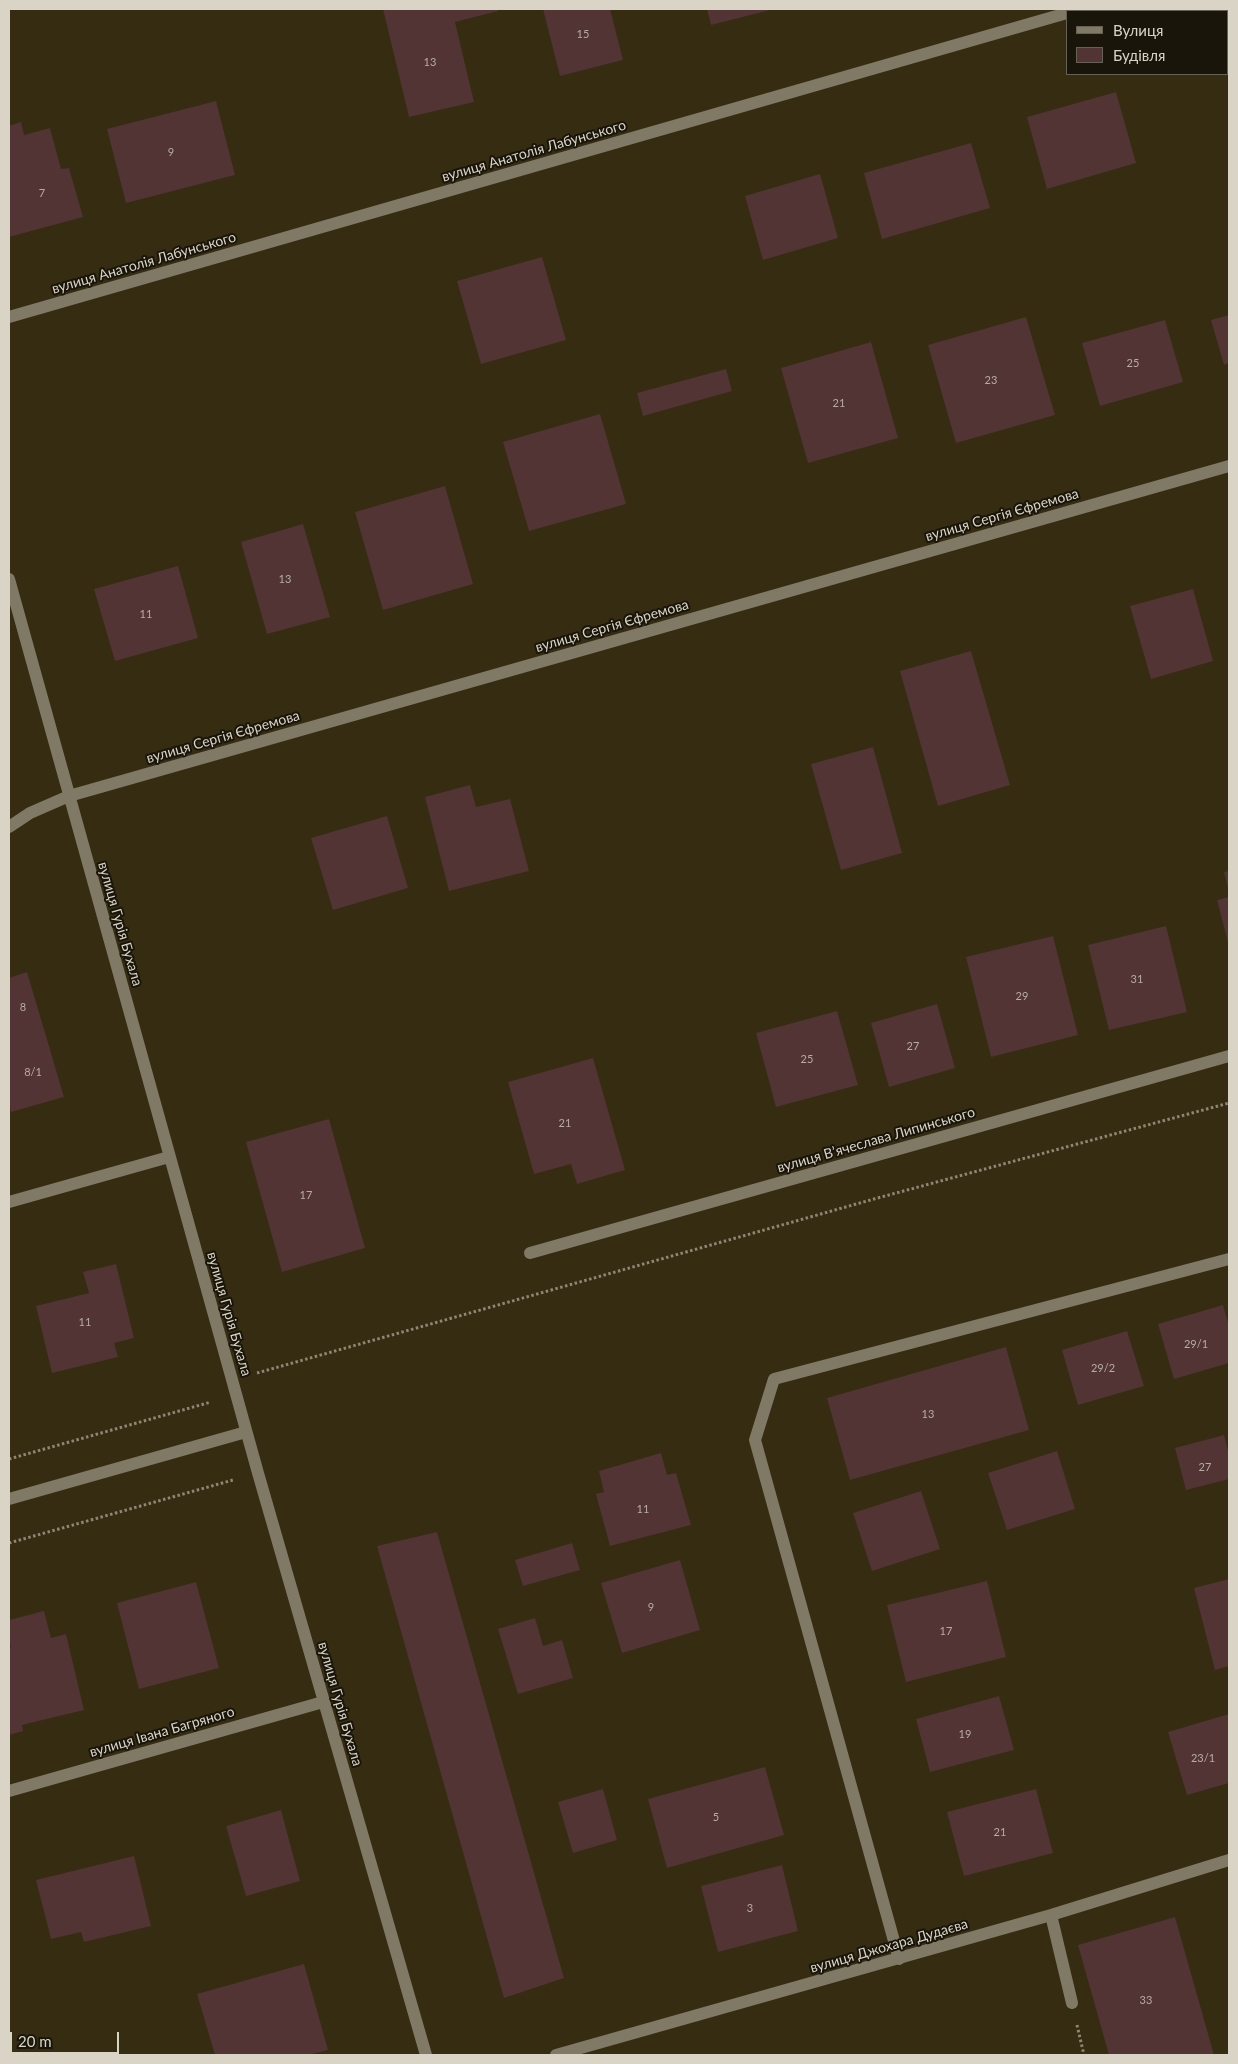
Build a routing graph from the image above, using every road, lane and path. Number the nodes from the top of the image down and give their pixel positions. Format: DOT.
graph roads {
  1 [pos="1066,13"];
  2 [pos="9,317"];
  3 [pos="1229,466"];
  4 [pos="9,580"];
  5 [pos="69,796"];
  6 [pos="9,827"];
  7 [pos="1229,1056"];
  8 [pos="1229,1103"];
  9 [pos="169,1157"];
  10 [pos="9,1202"];
  11 [pos="530,1252"];
  12 [pos="1229,1259"];
  13 [pos="232,1380"];
  14 [pos="236,1396"];
  15 [pos="246,1432"];
  16 [pos="9,1459"];
  17 [pos="258,1473"];
  18 [pos="9,1499"];
  19 [pos="9,1543"];
  20 [pos="324,1702"];
  21 [pos="9,1791"];
  22 [pos="1229,1860"];
  23 [pos="1051,1916"];
  24 [pos="899,1959"];
  25 [pos="1072,2003"];
  26 [pos="426,2055"];
  27 [pos="556,2055"];
  1 -- 2 [label="street, вулиця Анатолія Лабунського"];
  3 -- 5 [label="street, вулиця Сергія Єфремова"];
  4 -- 5 [label="street, вулиця Гурія Бухала"];
  5 -- 6 [label="street, вулиця Сергія Єфремова"];
  5 -- 9 [label="street, вулиця Гурія Бухала"];
  7 -- 11 [label="street, вулиця Вʼячеслава Липинського"];
  8 -- 13 [label="path"];
  9 -- 10 [label="street"];
  9 -- 13 [label="street, вулиця Гурія Бухала"];
  12 -- 24 [label="street"];
  13 -- 14 [label="street, вулиця Гурія Бухала"];
  14 -- 15 [label="street, вулиця Гурія Бухала"];
  14 -- 16 [label="path"];
  15 -- 17 [label="street, вулиця Гурія Бухала"];
  15 -- 18 [label="street"];
  17 -- 19 [label="path"];
  17 -- 20 [label="street, вулиця Гурія Бухала"];
  20 -- 21 [label="street, вулиця Івана Багряного"];
  20 -- 26 [label="street, вулиця Гурія Бухала"];
  22 -- 23 [label="street, вулиця Джохара Дудаєва"];
  23 -- 24 [label="street, вулиця Джохара Дудаєва"];
  23 -- 25 [label="street"];
  24 -- 27 [label="street, вулиця Джохара Дудаєва"];
}
